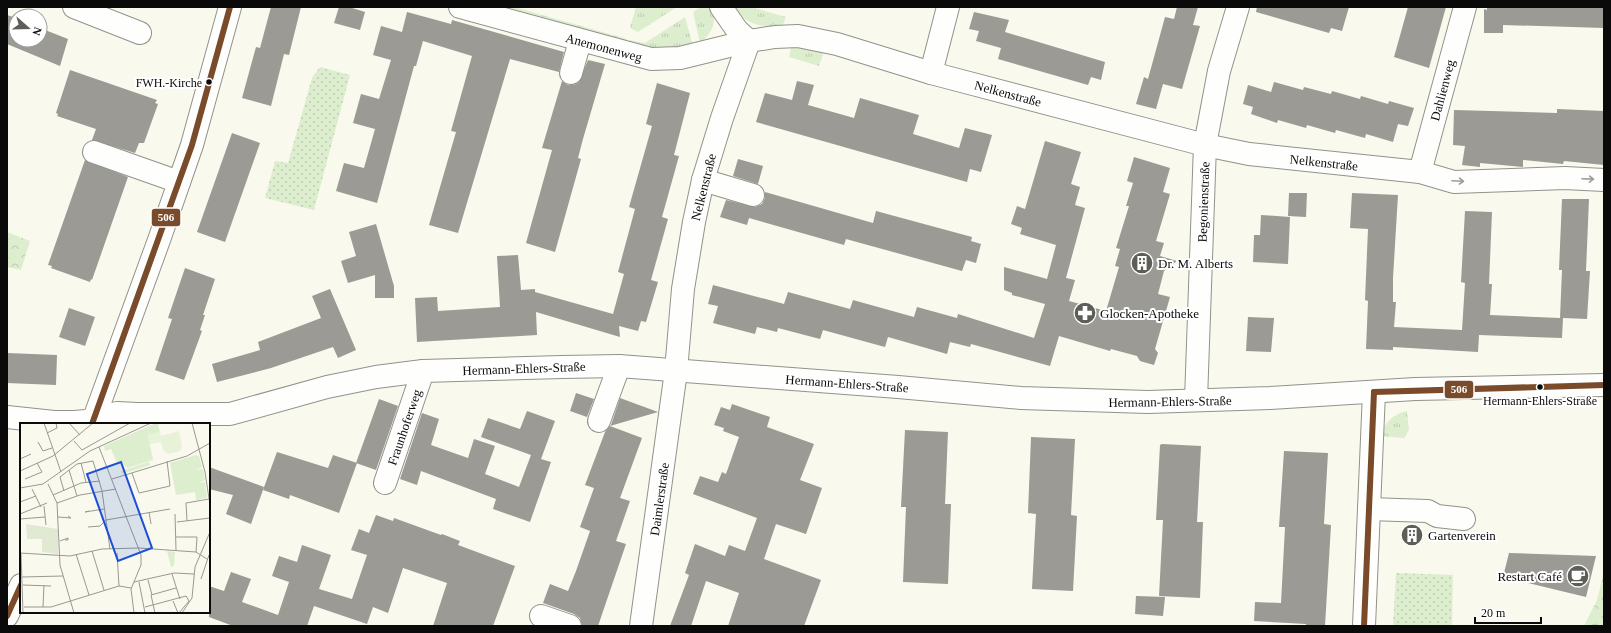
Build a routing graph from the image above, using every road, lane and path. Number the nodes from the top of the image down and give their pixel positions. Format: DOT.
graph roads {
  1 [pos="74,7"];
  2 [pos="230,7"];
  3 [pos="460,7"];
  4 [pos="721,7"];
  5 [pos="948,7"];
  6 [pos="1238,7"];
  7 [pos="1465,7"];
  8 [pos="140,33"];
  9 [pos="580,41"];
  10 [pos="749,41"];
  11 [pos="571,73"];
  12 [pos="931,73"];
  13 [pos="1205,145"];
  14 [pos="94,152"];
  15 [pos="1420,172"];
  16 [pos="703,180"];
  17 [pos="1604,180"];
  18 [pos="179,182"];
  19 [pos="754,195"];
  20 [pos="619,366"];
  21 [pos="424,371"];
  22 [pos="676,371"];
  23 [pos="1604,386"];
  24 [pos="1374,392"];
  25 [pos="1196,400"];
  26 [pos="7,417"];
  27 [pos="94,421"];
  28 [pos="599,421"];
  29 [pos="385,483"];
  30 [pos="1369,509"];
  31 [pos="1464,518"];
  32 [pos="7,584"];
  33 [pos="20,585"];
  34 [pos="20,587"];
  35 [pos="7,616"];
  36 [pos="541,616"];
  37 [pos="570,626"];
  38 [pos="641,626"];
  39 [pos="1364,626"];
  1 -- 8 [label="street"];
  2 -- 18 [label="street"];
  3 -- 9 [label="street, Anemonenweg"];
  4 -- 10 [label="street"];
  5 -- 12 [label="street"];
  6 -- 13 [label="street, Begonienstraße"];
  7 -- 15 [label="street, Dahlienweg"];
  9 -- 10 [label="street, Anemonenweg"];
  9 -- 11 [label="street"];
  10 -- 12 [label="street, Nelkenstraße"];
  10 -- 16 [label="street, Nelkenstraße"];
  12 -- 13 [label="street, Nelkenstraße"];
  13 -- 15 [label="street, Nelkenstraße"];
  13 -- 25 [label="street, Begonienstraße"];
  14 -- 18 [label="street"];
  15 -- 17 [label="street, Nelkenstraße, one-way"];
  16 -- 19 [label="street"];
  16 -- 22 [label="street, Nelkenstraße"];
  18 -- 27 [label="street"];
  20 -- 21 [label="street, Hermann-Ehlers-Straße"];
  20 -- 22 [label="street, Hermann-Ehlers-Straße"];
  20 -- 28 [label="street"];
  21 -- 27 [label="street, Hermann-Ehlers-Straße"];
  21 -- 29 [label="street, Fraunhoferweg"];
  22 -- 25 [label="street, Hermann-Ehlers-Straße"];
  22 -- 38 [label="street, Daimlerstraße"];
  23 -- 24 [label="street, Hermann-Ehlers-Straße"];
  24 -- 25 [label="street, Hermann-Ehlers-Straße"];
  24 -- 30 [label="street"];
  26 -- 27 [label="street, Hermann-Ehlers-Straße"];
  30 -- 31 [label="street"];
  30 -- 39 [label="street"];
  32 -- 33 [label="street"];
  34 -- 35 [label="street"];
  36 -- 37 [label="street"];
}
